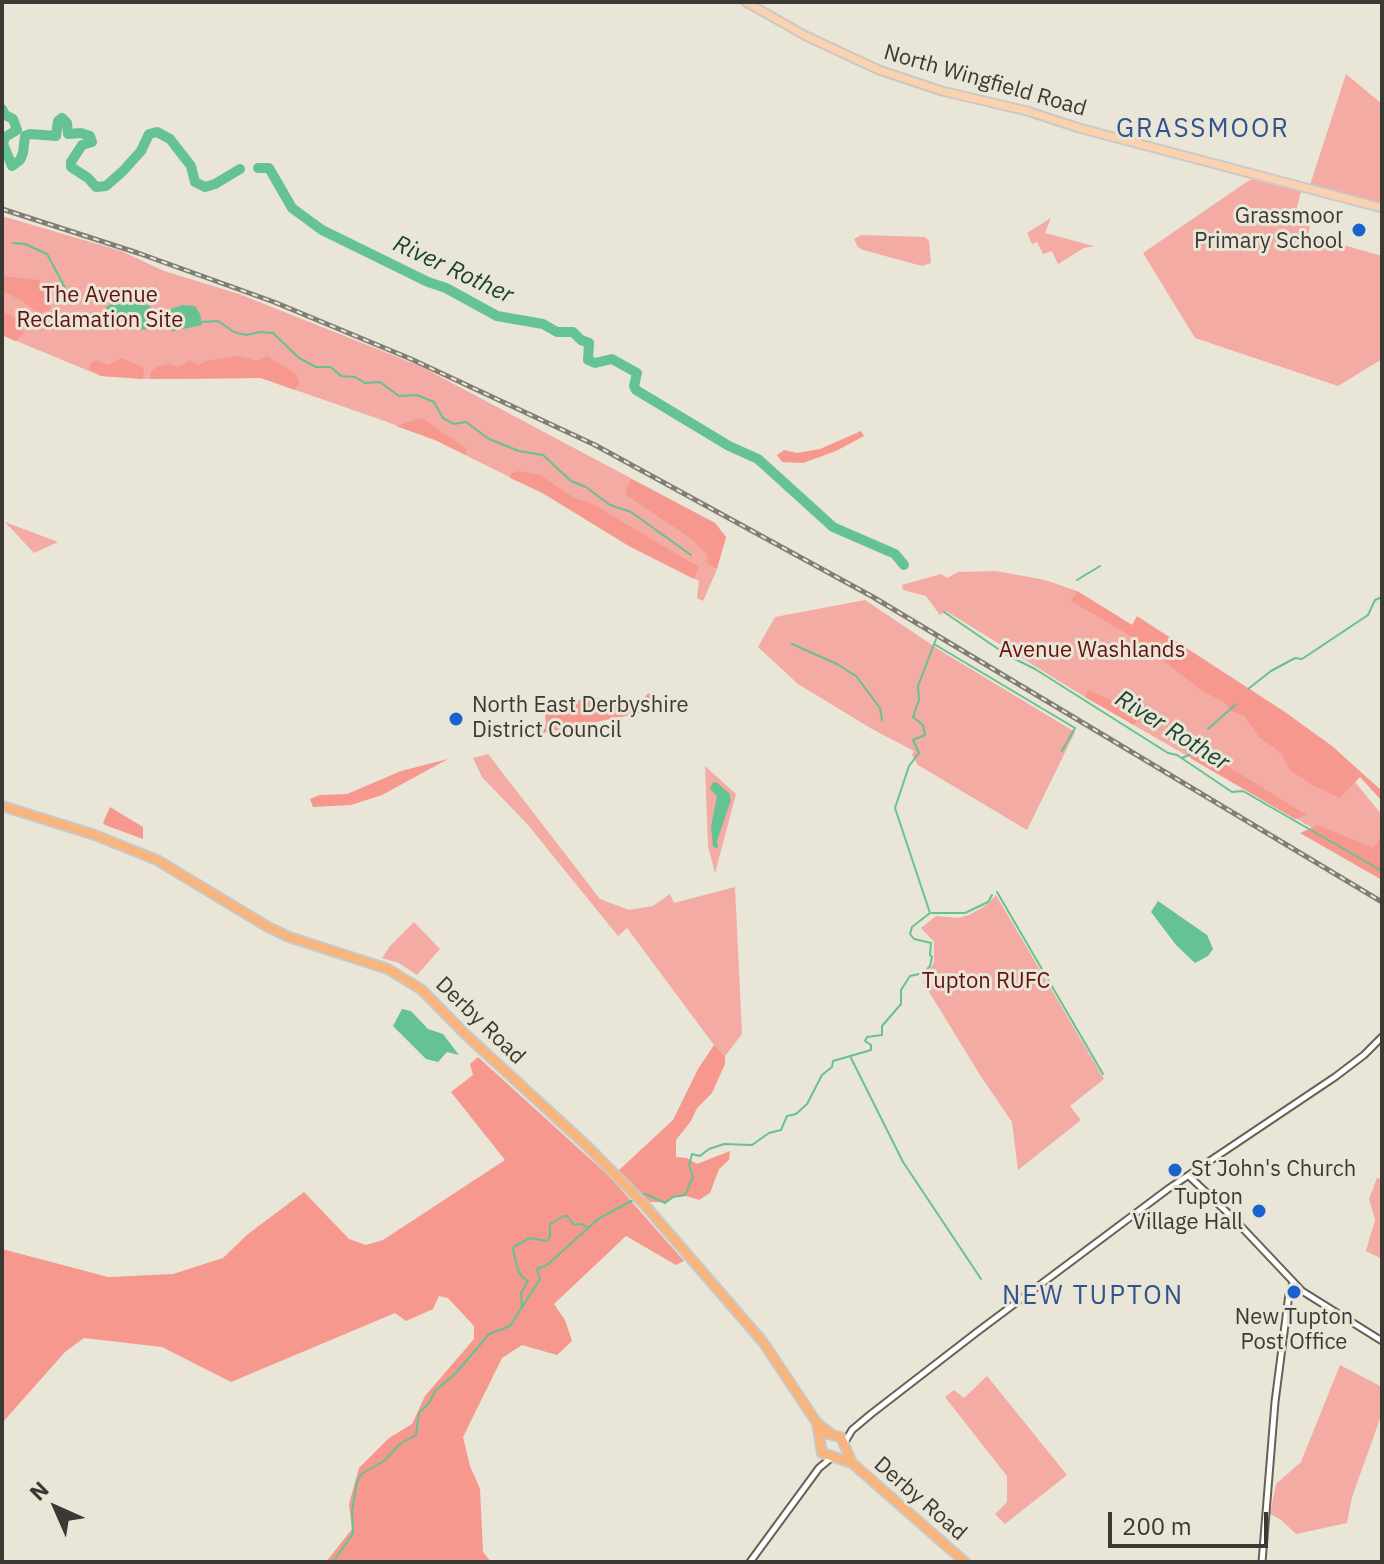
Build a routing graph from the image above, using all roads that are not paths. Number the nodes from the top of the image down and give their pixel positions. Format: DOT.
graph roads {
  1 [pos="746,2"];
  2 [pos="1382,208"];
  3 [pos="2,806"];
  4 [pos="1381,1041"];
  5 [pos="1189,1176"];
  6 [pos="1293,1283"];
  7 [pos="1382,1341"];
  8 [pos="817,1423"];
  9 [pos="821,1440"];
  10 [pos="839,1440"];
  11 [pos="830,1456"];
  12 [pos="852,1463"];
  13 [pos="750,1562"];
  14 [pos="965,1562"];
  15 [pos="1262,1562"];
  1 -- 2 [label="main road, North Wingfield Road"];
  3 -- 8 [label="highway, Derby Road"];
  4 -- 5 [label="street"];
  5 -- 6 [label="street"];
  5 -- 10 [label="street"];
  6 -- 7 [label="street"];
  6 -- 15 [label="street"];
  8 -- 9 [label="highway, Derby Road"];
  8 -- 10 [label="highway, Derby Road"];
  9 -- 10 [label="highway"];
  9 -- 11 [label="highway, Derby Road"];
  10 -- 11 [label="highway"];
  10 -- 12 [label="highway"];
  11 -- 12 [label="highway"];
  11 -- 13 [label="street"];
  12 -- 14 [label="highway, Derby Road"];
}
